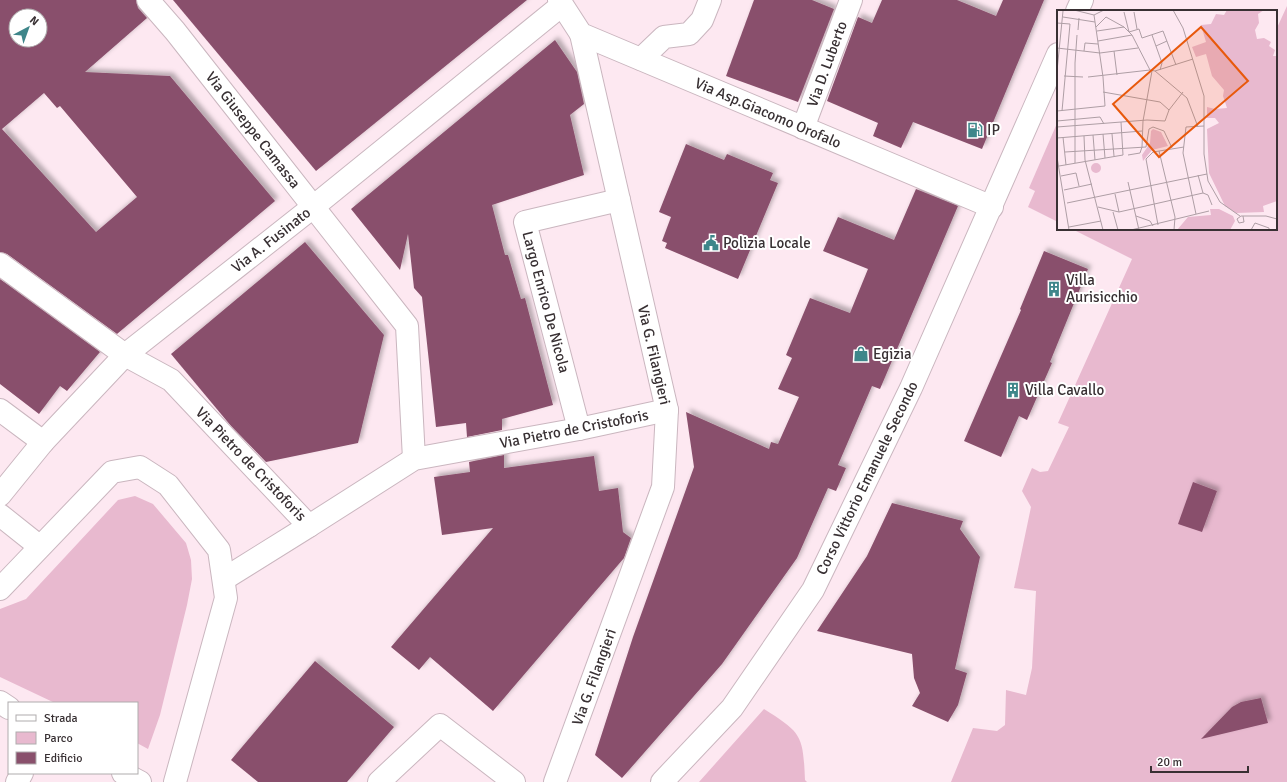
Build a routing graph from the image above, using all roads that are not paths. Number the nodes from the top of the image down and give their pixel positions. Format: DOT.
graph roads {
  1 [pos="148,0"];
  2 [pos="710,0"];
  3 [pos="851,0"];
  4 [pos="1082,0"];
  5 [pos="560,2"];
  6 [pos="1077,10"];
  7 [pos="581,34"];
  8 [pos="1057,56"];
  9 [pos="640,60"];
  10 [pos="803,128"];
  11 [pos="619,200"];
  12 [pos="313,207"];
  13 [pos="992,207"];
  14 [pos="0,264"];
  15 [pos="125,355"];
  16 [pos="0,410"];
  17 [pos="667,410"];
  18 [pos="579,429"];
  19 [pos="43,442"];
  20 [pos="414,460"];
  21 [pos="0,495"];
  22 [pos="0,515"];
  23 [pos="309,526"];
  24 [pos="39,546"];
  25 [pos="224,579"];
  26 [pos="0,589"];
  27 [pos="125,774"];
  28 [pos="140,782"];
  29 [pos="175,782"];
  30 [pos="379,782"];
  31 [pos="514,782"];
  32 [pos="555,782"];
  33 [pos="662,782"];
  1 -- 12 [label="street, Via Giuseppe Camassa"];
  2 -- 9 [label="street"];
  3 -- 10 [label="street, Via D. Luberto"];
  4 -- 6 [label="street"];
  5 -- 7 [label="street"];
  5 -- 12 [label="street, Via A. Fusinato"];
  7 -- 9 [label="street, Via Asp.Giacomo Orofalo"];
  7 -- 11 [label="street, Via G. Filangieri"];
  8 -- 13 [label="street, Corso Vittorio Emanuele Secondo"];
  9 -- 10 [label="street, Via Asp.Giacomo Orofalo"];
  10 -- 13 [label="street, Via Asp.Giacomo Orofalo"];
  11 -- 17 [label="street, Via G. Filangieri"];
  11 -- 18 [label="street, Largo Enrico De Nicola"];
  12 -- 15 [label="street, Via A. Fusinato"];
  12 -- 20 [label="street, Via Giuseppe Camassa"];
  13 -- 33 [label="street, Corso Vittorio Emanuele Secondo"];
  14 -- 15 [label="street, Via Pietro de Cristoforis"];
  15 -- 19 [label="street, Via A. Fusinato"];
  15 -- 23 [label="street, Via Pietro de Cristoforis"];
  16 -- 19 [label="street"];
  17 -- 18 [label="street, Via Pietro de Cristoforis"];
  17 -- 32 [label="street, Via G. Filangieri"];
  18 -- 20 [label="street, Via Pietro de Cristoforis"];
  19 -- 21 [label="street, Via A. Fusinato"];
  20 -- 23 [label="street, Via Pietro de Cristoforis"];
  22 -- 24 [label="street"];
  23 -- 25 [label="street"];
  24 -- 25 [label="street"];
  24 -- 26 [label="street"];
  25 -- 29 [label="street"];
  27 -- 28 [label="street"];
  30 -- 31 [label="street"];
}
